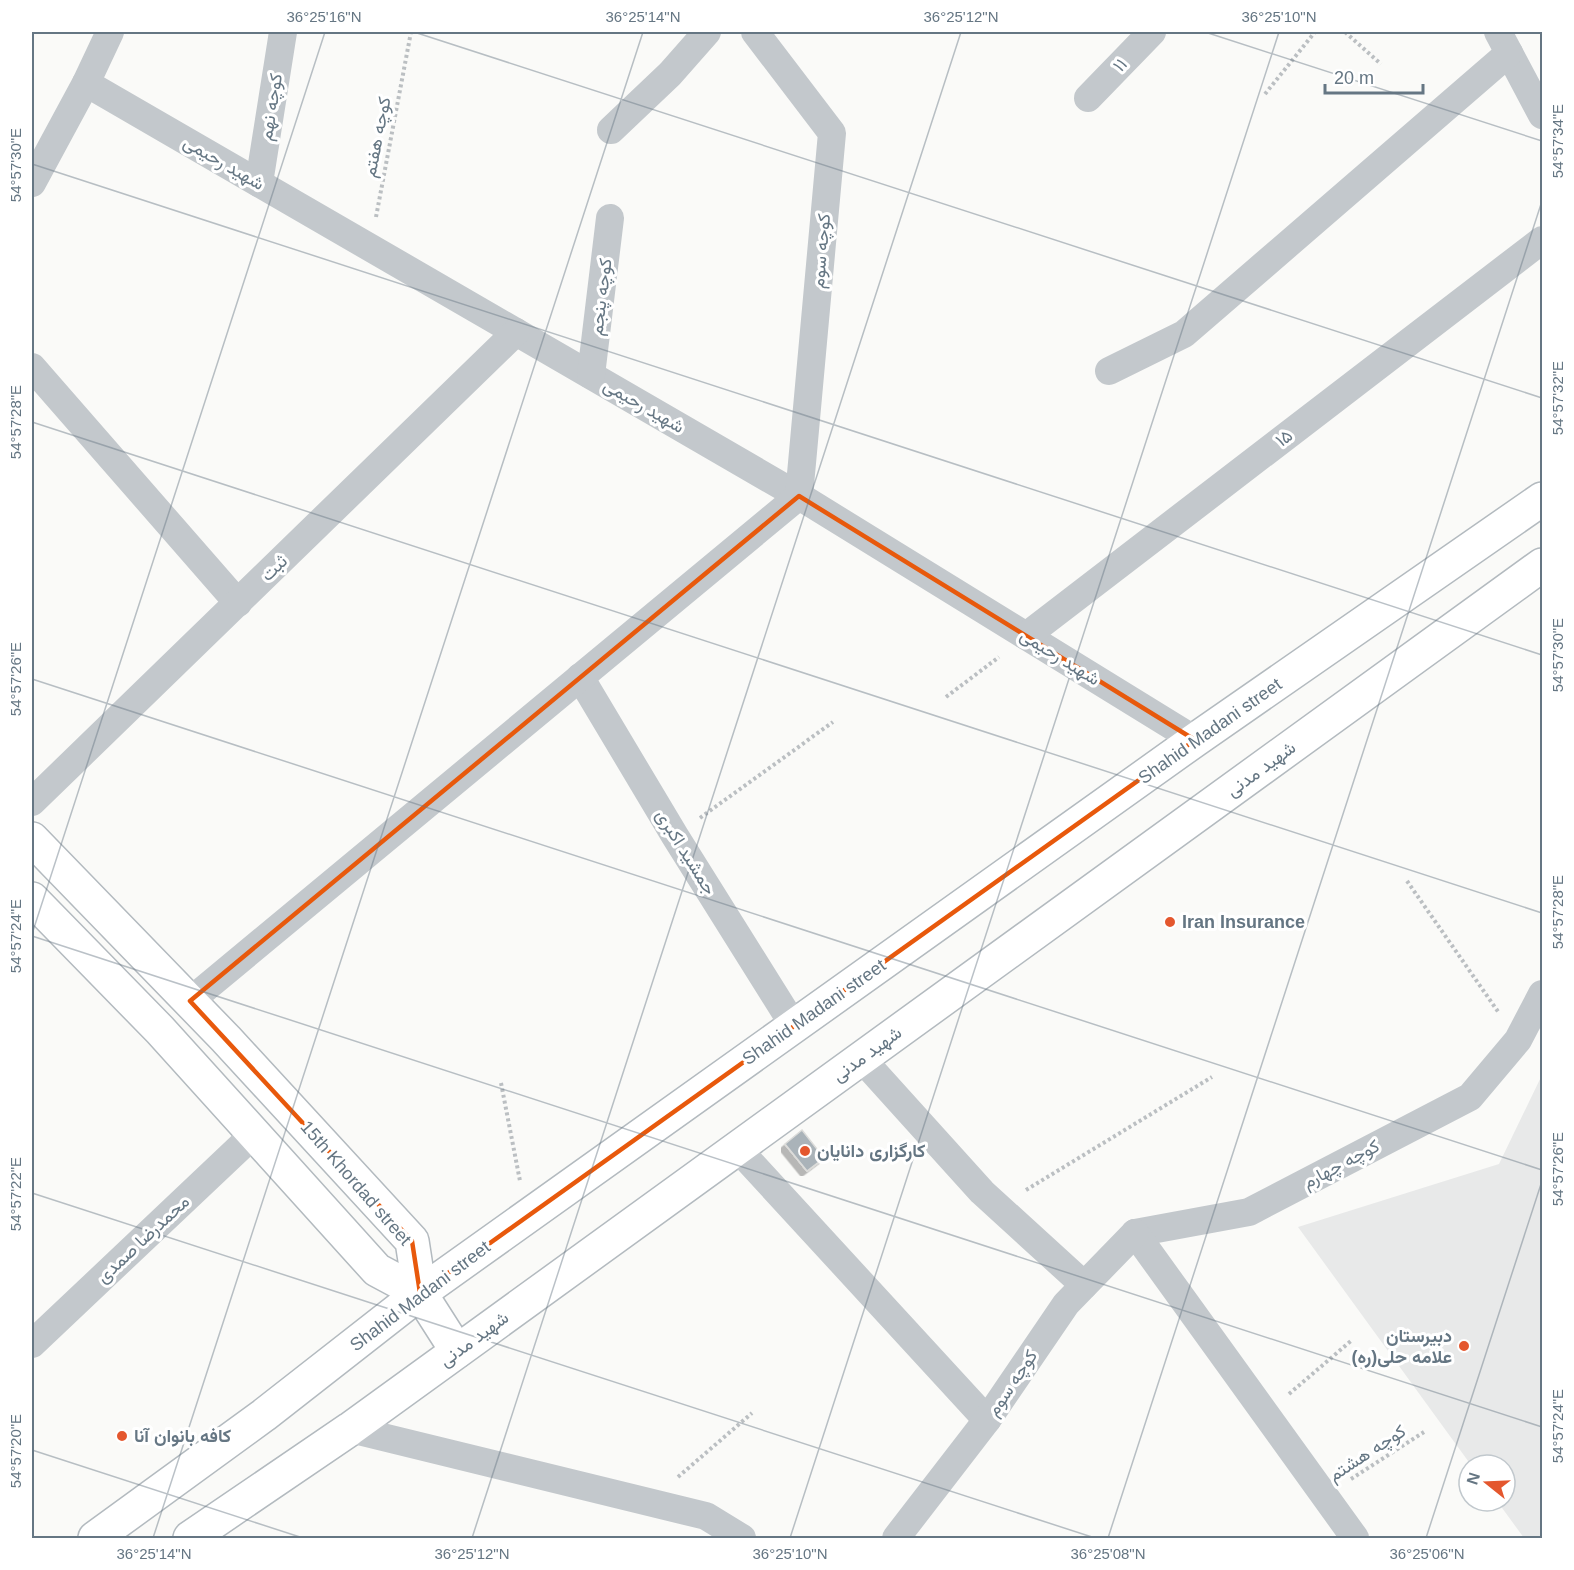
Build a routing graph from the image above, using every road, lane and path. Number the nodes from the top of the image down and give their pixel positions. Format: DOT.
graph roads {
  1 [pos="110,32"];
  2 [pos="283,32"];
  3 [pos="411,32"];
  4 [pos="706,32"];
  5 [pos="755,32"];
  6 [pos="1152,32"];
  7 [pos="1315,32"];
  8 [pos="1345,32"];
  9 [pos="1503,42"];
  10 [pos="1381,64"];
  11 [pos="86,83"];
  12 [pos="1264,94"];
  13 [pos="1088,98"];
  14 [pos="1542,115"];
  15 [pos="611,130"];
  16 [pos="34,173"];
  17 [pos="259,183"];
  18 [pos="610,218"];
  19 [pos="1542,240"];
  20 [pos="370,247"];
  21 [pos="516,332"];
  22 [pos="32,367"];
  23 [pos="1108,371"];
  24 [pos="591,375"];
  25 [pos="799,496"];
  26 [pos="1542,499"];
  27 [pos="1542,565"];
  28 [pos="238,603"];
  29 [pos="1026,636"];
  30 [pos="580,677"];
  31 [pos="946,697"];
  32 [pos="833,722"];
  33 [pos="1195,740"];
  34 [pos="32,802"];
  35 [pos="675,836"];
  36 [pos="32,839"];
  37 [pos="1407,881"];
  38 [pos="32,898"];
  39 [pos="1542,994"];
  40 [pos="190,1001"];
  41 [pos="794,1026"];
  42 [pos="1518,1040"];
  43 [pos="861,1058"];
  44 [pos="1212,1077"];
  45 [pos="501,1083"];
  46 [pos="254,1134"];
  47 [pos="737,1148"];
  48 [pos="999,1207"];
  49 [pos="527,1217"];
  50 [pos="1135,1233"];
  51 [pos="1084,1285"];
  52 [pos="420,1293"];
  53 [pos="1352,1340"];
  54 [pos="32,1344"];
  55 [pos="457,1351"];
  56 [pos="752,1413"];
  57 [pos="1266,1414"];
  58 [pos="987,1420"];
  59 [pos="350,1429"];
  60 [pos="1424,1432"];
  61 [pos="1325,1496"];
  62 [pos="648,1504"];
  63 [pos="1345,1534"];
  64 [pos="96,1539"];
  65 [pos="190,1539"];
  66 [pos="742,1539"];
  67 [pos="896,1539"];
  1 -- 11 [label="street"];
  2 -- 17 [label="street, کوچه نهم"];
  3 -- 20 [label="path, کوچه هفتم"];
  4 -- 15 [label="street"];
  5 -- 25 [label="street, کوچه سوم"];
  6 -- 13 [label="street, ۱۱"];
  7 -- 12 [label="path"];
  8 -- 10 [label="path"];
  9 -- 14 [label="street"];
  9 -- 23 [label="street"];
  11 -- 16 [label="street"];
  11 -- 17 [label="street, شهید رحیمی"];
  17 -- 20 [label="street, شهید رحیمی"];
  18 -- 24 [label="street, کوچه پنجم"];
  19 -- 29 [label="street, ۱۵"];
  20 -- 21 [label="street, شهید رحیمی"];
  21 -- 24 [label="street, شهید رحیمی"];
  21 -- 28 [label="street, ثبت"];
  22 -- 28 [label="street"];
  24 -- 25 [label="street, شهید رحیمی"];
  25 -- 29 [label="street, شهید رحیمی"];
  25 -- 30 [label="street"];
  26 -- 33 [label="main road, Shahid Madani street"];
  27 -- 43 [label="main road, شهید مدنی"];
  28 -- 34 [label="street, ثبت"];
  29 -- 31 [label="path"];
  29 -- 33 [label="street, شهید رحیمی"];
  30 -- 35 [label="street, جمشید اکبری"];
  30 -- 40 [label="street"];
  32 -- 35 [label="path"];
  33 -- 41 [label="main road, Shahid Madani street"];
  35 -- 41 [label="street, جمشید اکبری"];
  36 -- 40 [label="main road, 15th Khordad street"];
  37 -- 42 [label="path"];
  38 -- 46 [label="main road"];
  39 -- 42 [label="street, کوچه چهارم"];
  40 -- 52 [label="main road, 15th Khordad street"];
  41 -- 49 [label="main road, Shahid Madani street"];
  42 -- 50 [label="street, کوچه چهارم"];
  43 -- 47 [label="main road, شهید مدنی"];
  43 -- 48 [label="street"];
  44 -- 48 [label="path"];
  45 -- 49 [label="path"];
  46 -- 52 [label="main road"];
  46 -- 54 [label="street, محمدرضا صمدی"];
  47 -- 55 [label="main road, شهید مدنی"];
  47 -- 58 [label="street"];
  48 -- 51 [label="street"];
  49 -- 52 [label="main road, Shahid Madani street"];
  50 -- 51 [label="street, کوچه سوم"];
  50 -- 57 [label="street"];
  51 -- 58 [label="street, کوچه سوم"];
  52 -- 55 [label="main road"];
  52 -- 64 [label="main road, Shahid Madani street"];
  53 -- 57 [label="path"];
  55 -- 59 [label="main road, شهید مدنی"];
  56 -- 62 [label="path"];
  57 -- 61 [label="street"];
  58 -- 67 [label="street, کوچه سوم"];
  59 -- 62 [label="street"];
  59 -- 65 [label="main road, شهید مدنی"];
  60 -- 61 [label="path, کوچه هشتم"];
  61 -- 63 [label="street"];
  62 -- 66 [label="street"];
}
